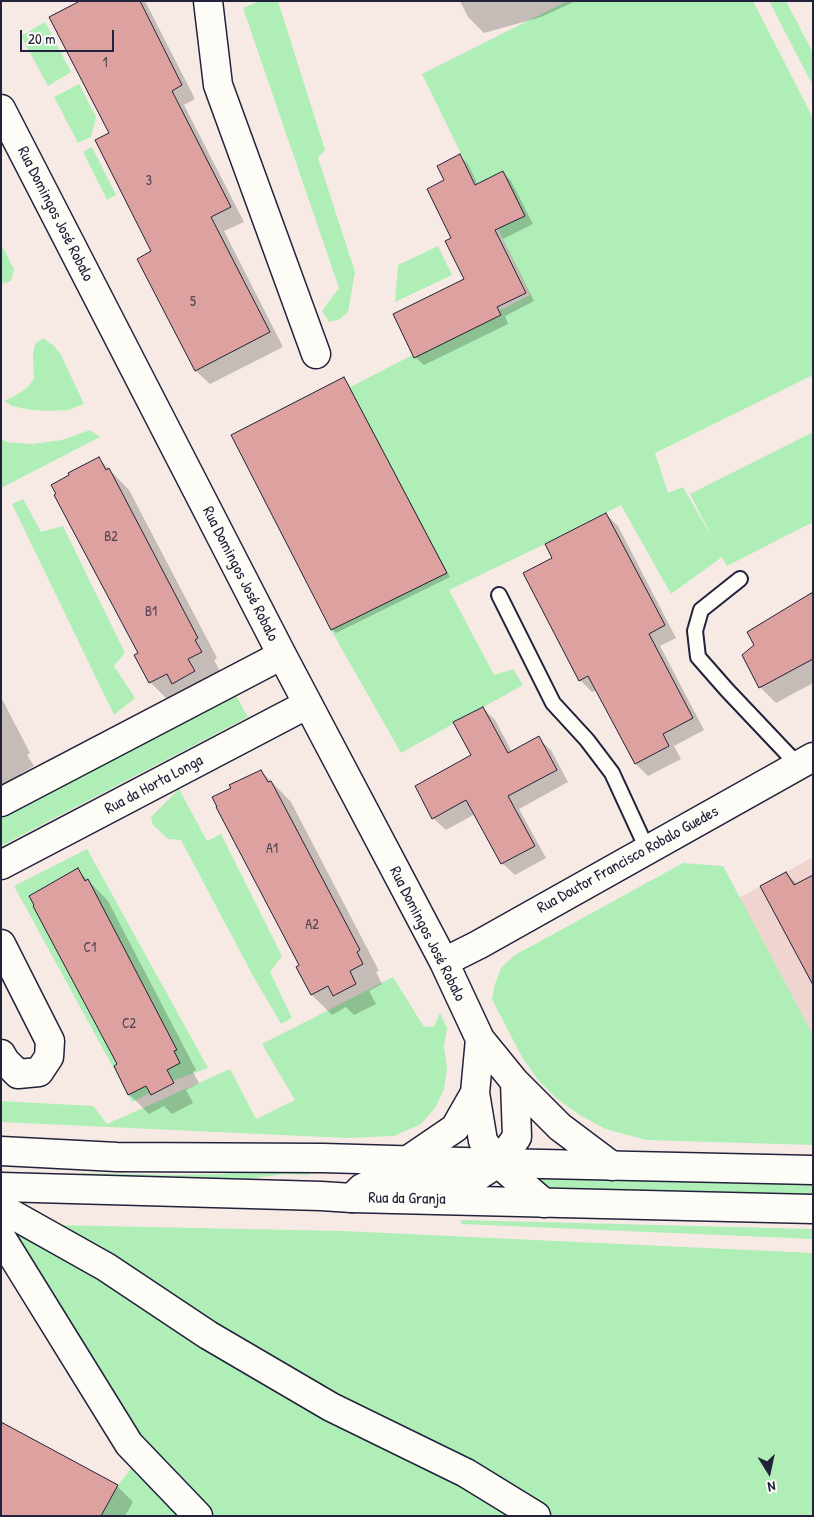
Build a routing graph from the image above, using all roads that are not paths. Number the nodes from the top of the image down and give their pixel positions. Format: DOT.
graph roads {
  1 [pos="208,1"];
  2 [pos="1,109"];
  3 [pos="316,354"];
  4 [pos="740,579"];
  5 [pos="499,595"];
  6 [pos="282,655"];
  7 [pos="308,704"];
  8 [pos="805,761"];
  9 [pos="1,802"];
  10 [pos="647,849"];
  11 [pos="1,865"];
  12 [pos="1,944"];
  13 [pos="444,962"];
  14 [pos="480,1039"];
  15 [pos="1,1054"];
  16 [pos="515,1082"];
  17 [pos="475,1093"];
  18 [pos="1,1151"];
  19 [pos="408,1160"];
  20 [pos="498,1163"];
  21 [pos="612,1166"];
  22 [pos="813,1170"];
  23 [pos="1,1187"];
  24 [pos="352,1198"];
  25 [pos="544,1202"];
  26 [pos="1,1208"];
  27 [pos="813,1209"];
  28 [pos="1,1237"];
  29 [pos="198,1516"];
  30 [pos="536,1516"];
  1 -- 3 [label="street"];
  2 -- 6 [label="street, Rua Domingos José Robalo"];
  4 -- 8 [label="lane"];
  5 -- 10 [label="lane"];
  6 -- 7 [label="street, Rua Domingos José Robalo"];
  6 -- 9 [label="street"];
  7 -- 11 [label="street, Rua da Horta Longa"];
  7 -- 13 [label="street, Rua Domingos José Robalo"];
  8 -- 10 [label="street, Rua Doutor Francisco Robalo Guedes"];
  10 -- 13 [label="street, Rua Doutor Francisco Robalo Guedes"];
  12 -- 15 [label="street"];
  13 -- 14 [label="street, Rua Domingos José Robalo"];
  14 -- 16 [label="street, Rua Domingos José Robalo"];
  14 -- 17 [label="street"];
  16 -- 20 [label="street"];
  16 -- 21 [label="street, Rua Domingos José Robalo"];
  17 -- 19 [label="street"];
  17 -- 20 [label="street"];
  18 -- 19 [label="street"];
  19 -- 20 [label="street"];
  20 -- 21 [label="street"];
  20 -- 24 [label="street"];
  20 -- 25 [label="street"];
  21 -- 22 [label="street"];
  23 -- 24 [label="street, Rua da Granja"];
  24 -- 25 [label="street, Rua da Granja"];
  25 -- 27 [label="street, Rua da Granja"];
  26 -- 30 [label="street"];
  28 -- 29 [label="street"];
}
